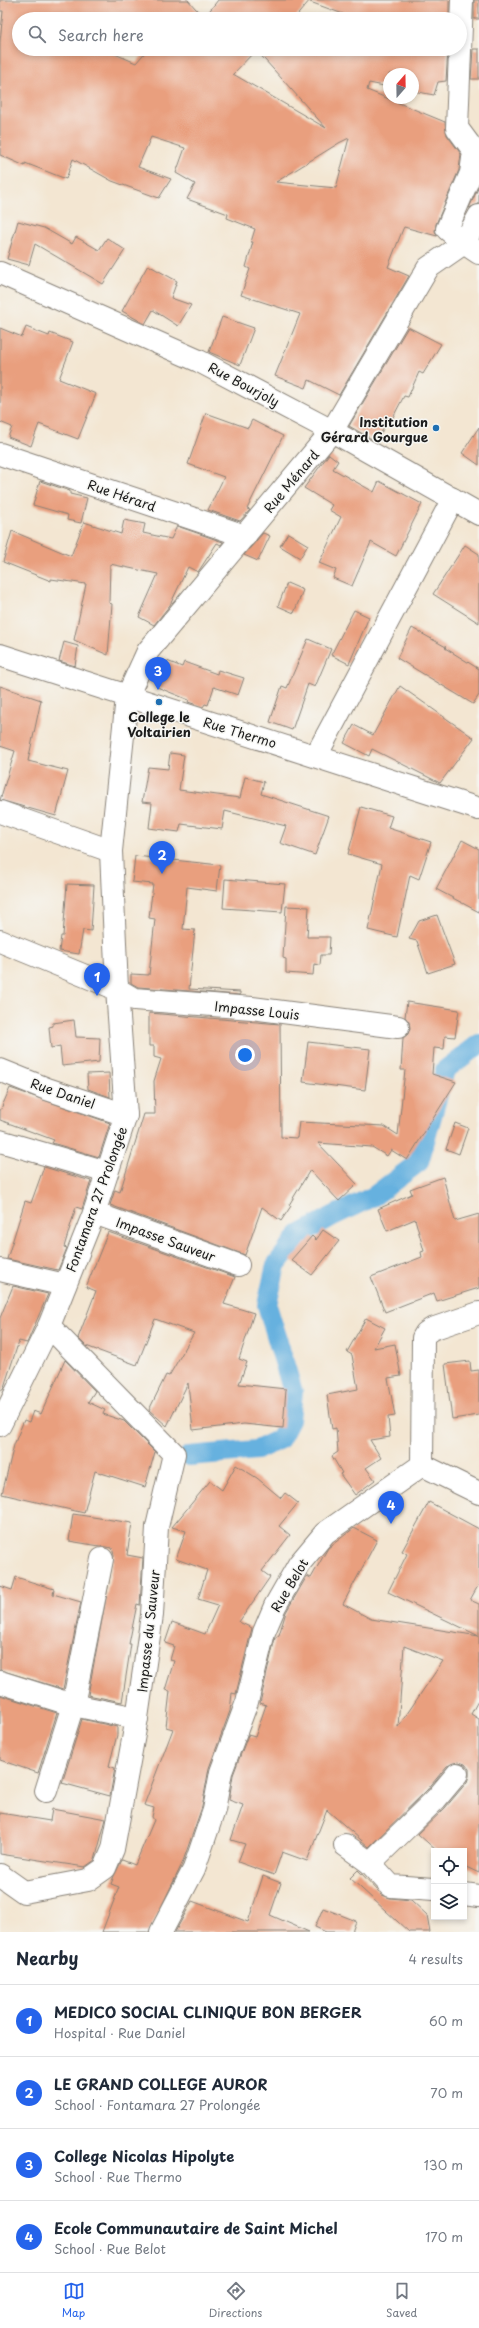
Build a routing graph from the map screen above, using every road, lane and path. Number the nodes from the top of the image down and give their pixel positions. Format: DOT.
graph roads {
  1 [pos="462,0"];
  2 [pos="462,12"];
  3 [pos="460,56"];
  4 [pos="479,216"];
  5 [pos="471,248"];
  6 [pos="0,273"];
  7 [pos="332,430"];
  8 [pos="0,455"];
  9 [pos="454,499"];
  10 [pos="479,514"];
  11 [pos="245,536"];
  12 [pos="0,655"];
  13 [pos="127,697"];
  14 [pos="316,756"];
  15 [pos="479,809"];
  16 [pos="0,812"];
  17 [pos="112,850"];
  18 [pos="0,941"];
  19 [pos="117,989"];
  20 [pos="398,1027"];
  21 [pos="0,1070"];
  22 [pos="126,1115"];
  23 [pos="0,1141"];
  24 [pos="107,1172"];
  25 [pos="94,1213"];
  26 [pos="238,1265"];
  27 [pos="0,1270"];
  28 [pos="65,1285"];
  29 [pos="479,1313"];
  30 [pos="49,1326"];
  31 [pos="1,1420"];
  32 [pos="422,1465"];
  33 [pos="479,1493"];
  34 [pos="102,1559"];
  35 [pos="0,1682"];
  36 [pos="73,1705"];
  37 [pos="137,1718"];
  38 [pos="457,1774"];
  39 [pos="46,1791"];
  40 [pos="345,1845"];
  41 [pos="370,1863"];
  42 [pos="0,1875"];
  43 [pos="431,1889"];
  44 [pos="467,1894"];
  45 [pos="479,1896"];
  46 [pos="161,1932"];
  1 -- 2 [label="street"];
  3 -- 5 [label="street"];
  4 -- 5 [label="street"];
  5 -- 7 [label="street, Rue Ménard"];
  6 -- 7 [label="street, Rue Bourjoly"];
  7 -- 9 [label="street, Rue Bourjoly"];
  7 -- 11 [label="street, Rue Ménard"];
  8 -- 11 [label="street, Rue Hérard"];
  9 -- 10 [label="street, Rue Bourjoly"];
  9 -- 14 [label="street"];
  11 -- 13 [label="street, Rue Ménard"];
  12 -- 13 [label="street, Rue Thermo"];
  13 -- 14 [label="street, Rue Thermo"];
  13 -- 17 [label="street, Fontamara 27 Prolongée"];
  14 -- 15 [label="street, Rue Thermo"];
  16 -- 17 [label="street"];
  17 -- 19 [label="street, Fontamara 27 Prolongée"];
  18 -- 19 [label="street"];
  19 -- 20 [label="street, Impasse Louis"];
  19 -- 22 [label="street, Fontamara 27 Prolongée"];
  21 -- 22 [label="street, Rue Daniel"];
  22 -- 24 [label="street, Fontamara 27 Prolongée"];
  23 -- 24 [label="street"];
  24 -- 25 [label="street, Fontamara 27 Prolongée"];
  25 -- 26 [label="street, Impasse Sauveur"];
  25 -- 28 [label="street, Fontamara 27 Prolongée"];
  27 -- 28 [label="street"];
  28 -- 30 [label="street, Fontamara 27 Prolongée"];
  29 -- 32 [label="street"];
  30 -- 31 [label="street, Fontamara 27 Prolongée"];
  30 -- 37 [label="street, Impasse du Sauveur"];
  32 -- 33 [label="street"];
  32 -- 46 [label="street, Rue Belot"];
  34 -- 36 [label="street"];
  35 -- 36 [label="street"];
  36 -- 37 [label="street"];
  36 -- 39 [label="street"];
  37 -- 42 [label="street, Impasse du Sauveur"];
  38 -- 41 [label="street"];
  40 -- 41 [label="street"];
  41 -- 43 [label="street"];
  44 -- 45 [label="street"];
}
